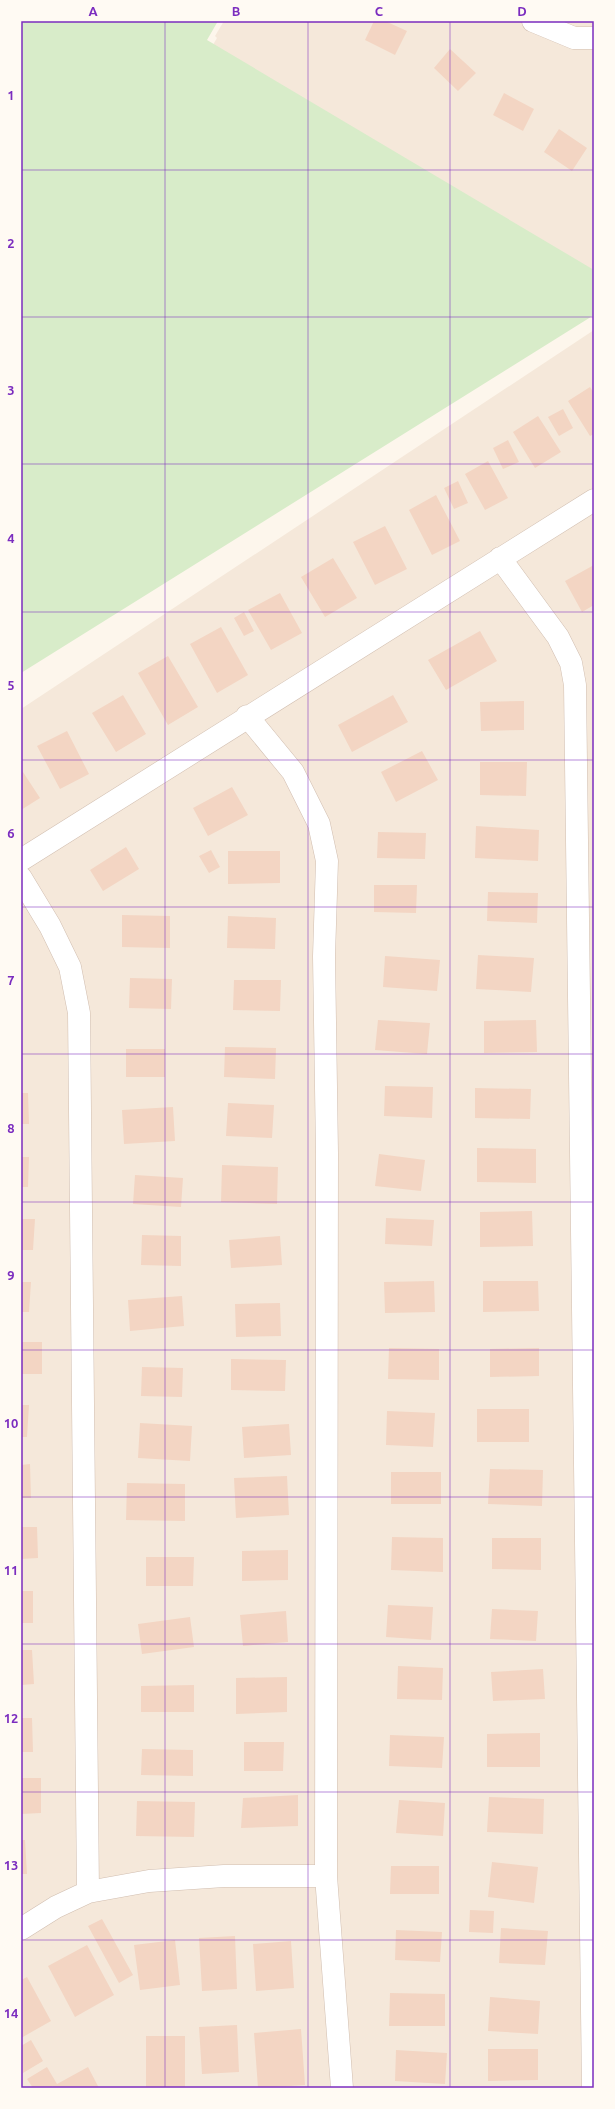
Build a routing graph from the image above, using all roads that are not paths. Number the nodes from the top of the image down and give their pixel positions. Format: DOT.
graph roads {
  1 [pos="533,21"];
  2 [pos="594,38"];
  3 [pos="594,500"];
  4 [pos="500,558"];
  5 [pos="247,716"];
  6 [pos="21,860"];
  7 [pos="21,878"];
  8 [pos="592,1869"];
  9 [pos="326,1876"];
  10 [pos="88,1892"];
  11 [pos="21,1929"];
  12 [pos="342,2088"];
  13 [pos="593,2088"];
  1 -- 2 [label="street"];
  3 -- 4 [label="street"];
  4 -- 5 [label="street"];
  4 -- 8 [label="street"];
  5 -- 6 [label="street"];
  5 -- 9 [label="street"];
  7 -- 10 [label="street"];
  8 -- 13 [label="street"];
  9 -- 10 [label="street"];
  9 -- 12 [label="street"];
  10 -- 11 [label="street"];
}
